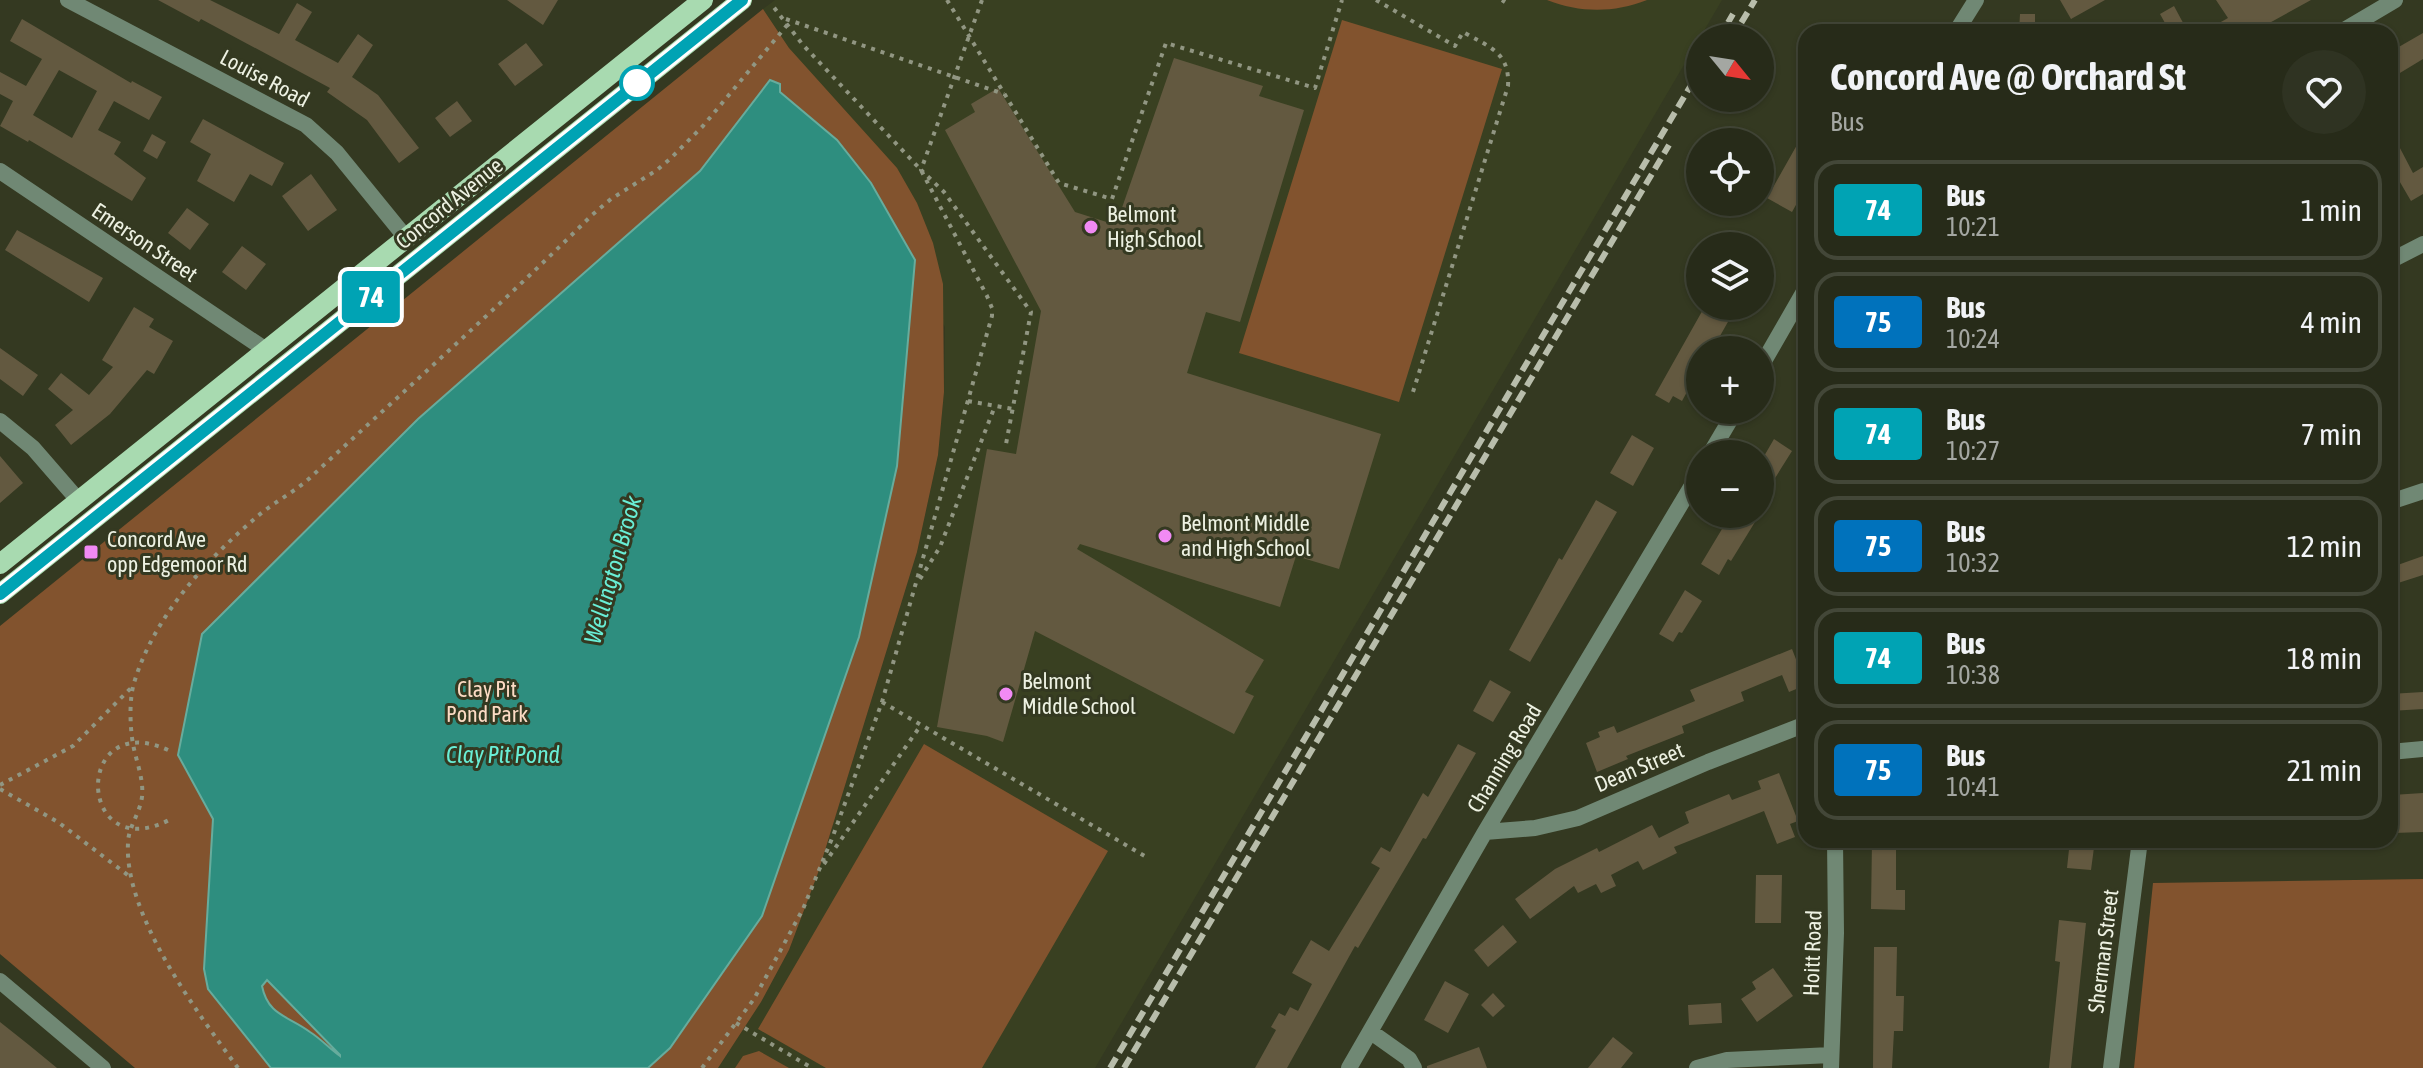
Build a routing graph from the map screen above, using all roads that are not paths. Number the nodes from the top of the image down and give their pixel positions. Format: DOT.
graph roads {
  1 [pos="68,0"];
  2 [pos="703,0"];
  3 [pos="742,0"];
  4 [pos="1976,0"];
  5 [pos="2395,0"];
  6 [pos="1961,24"];
  7 [pos="2354,24"];
  8 [pos="0,171"];
  9 [pos="407,239"];
  10 [pos="2423,244"];
  11 [pos="420,256"];
  12 [pos="2398,257"];
  13 [pos="1798,302"];
  14 [pos="1774,344"];
  15 [pos="266,350"];
  16 [pos="288,364"];
  17 [pos="0,421"];
  18 [pos="2423,491"];
  19 [pos="1686,495"];
  20 [pos="2398,499"];
  21 [pos="79,501"];
  22 [pos="92,518"];
  23 [pos="0,564"];
  24 [pos="0,594"];
  25 [pos="1798,727"];
  26 [pos="2423,749"];
  27 [pos="2398,751"];
  28 [pos="1485,832"];
  29 [pos="1835,848"];
  30 [pos="2139,848"];
  31 [pos="0,981"];
  32 [pos="1371,1032"];
  33 [pos="1831,1062"];
  34 [pos="103,1068"];
  35 [pos="1349,1068"];
  36 [pos="1414,1068"];
  37 [pos="1697,1068"];
  38 [pos="2111,1068"];
  1 -- 9 [label="street, Louise Road"];
  2 -- 9 [label="main road, Concord Avenue"];
  3 -- 11 [label="main road, Concord Avenue"];
  4 -- 6 [label="street"];
  5 -- 7 [label="street"];
  8 -- 15 [label="street, Emerson Street"];
  9 -- 11 [label="main road"];
  9 -- 15 [label="main road, Concord Avenue"];
  10 -- 12 [label="street"];
  11 -- 16 [label="main road, Concord Avenue"];
  13 -- 14 [label="street"];
  15 -- 16 [label="main road"];
  15 -- 21 [label="main road, Concord Avenue"];
  16 -- 22 [label="main road, Concord Avenue"];
  17 -- 21 [label="street"];
  18 -- 20 [label="street"];
  19 -- 28 [label="street, Channing Road"];
  21 -- 22 [label="main road"];
  21 -- 23 [label="main road, Concord Avenue"];
  22 -- 24 [label="main road, Concord Avenue"];
  25 -- 28 [label="street, Dean Street"];
  26 -- 27 [label="street"];
  28 -- 32 [label="street, Channing Road"];
  29 -- 33 [label="street, Hoitt Road"];
  30 -- 38 [label="street, Sherman Street"];
  31 -- 34 [label="street"];
  32 -- 35 [label="street, Channing Road"];
  32 -- 36 [label="street"];
  33 -- 37 [label="street"];
}
